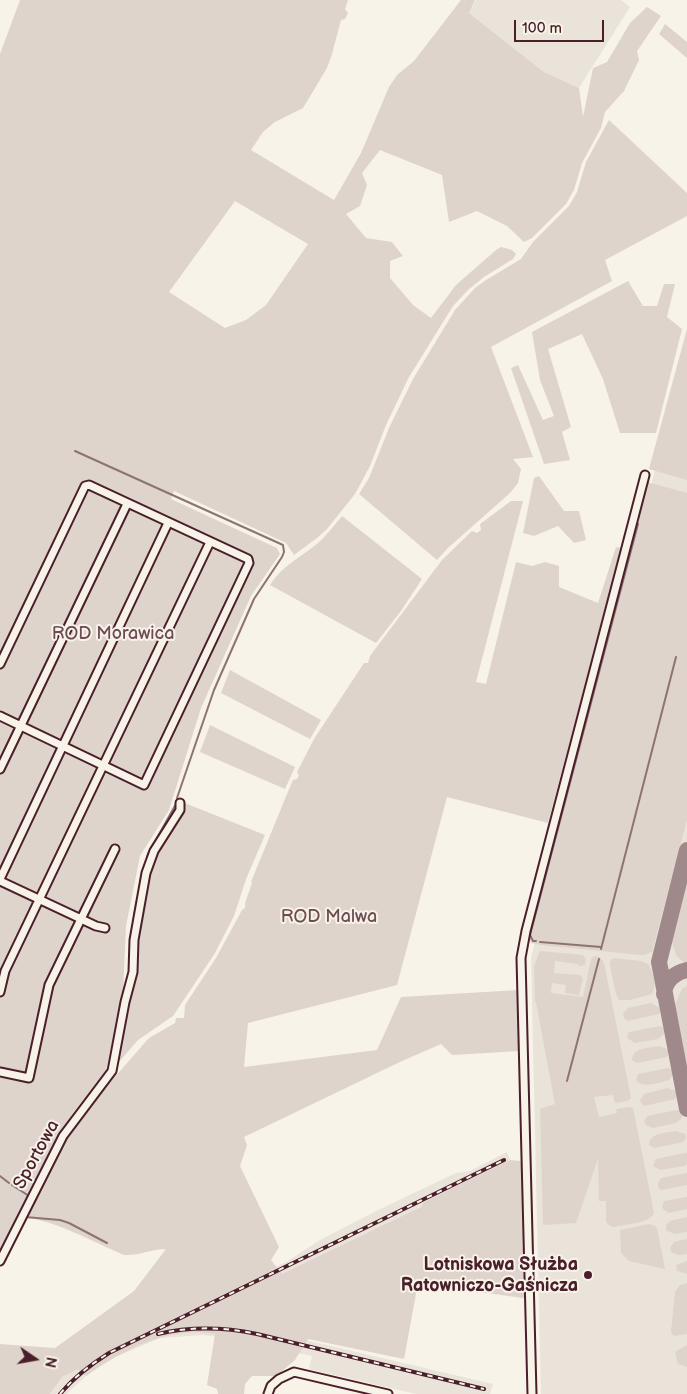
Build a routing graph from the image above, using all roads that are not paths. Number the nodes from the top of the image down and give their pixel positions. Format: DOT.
graph roads {
  1 [pos="645,475"];
  2 [pos="127,504"];
  3 [pos="168,523"];
  4 [pos="210,542"];
  5 [pos="0,664"];
  6 [pos="0,716"];
  7 [pos="20,726"];
  8 [pos="63,745"];
  9 [pos="104,765"];
  10 [pos="0,769"];
  11 [pos="180,803"];
  12 [pos="115,849"];
  13 [pos="0,880"];
  14 [pos="40,900"];
  15 [pos="81,919"];
  16 [pos="105,928"];
  17 [pos="0,992"];
  18 [pos="0,1072"];
  19 [pos="0,1261"];
  20 [pos="268,1394"];
  21 [pos="388,1394"];
  22 [pos="532,1394"];
  1 -- 22 [label="street"];
  2 -- 3 [label="street"];
  2 -- 5 [label="street"];
  2 -- 7 [label="street"];
  3 -- 4 [label="street"];
  3 -- 8 [label="street"];
  4 -- 9 [label="street"];
  4 -- 9 [label="street"];
  6 -- 7 [label="street"];
  7 -- 8 [label="street"];
  7 -- 10 [label="street"];
  8 -- 9 [label="street"];
  8 -- 13 [label="street"];
  9 -- 14 [label="street"];
  11 -- 19 [label="street, Sportowa"];
  12 -- 15 [label="street"];
  13 -- 14 [label="street"];
  14 -- 15 [label="street"];
  14 -- 17 [label="street"];
  15 -- 16 [label="street"];
  15 -- 18 [label="street"];
  20 -- 21 [label="street"];
}
